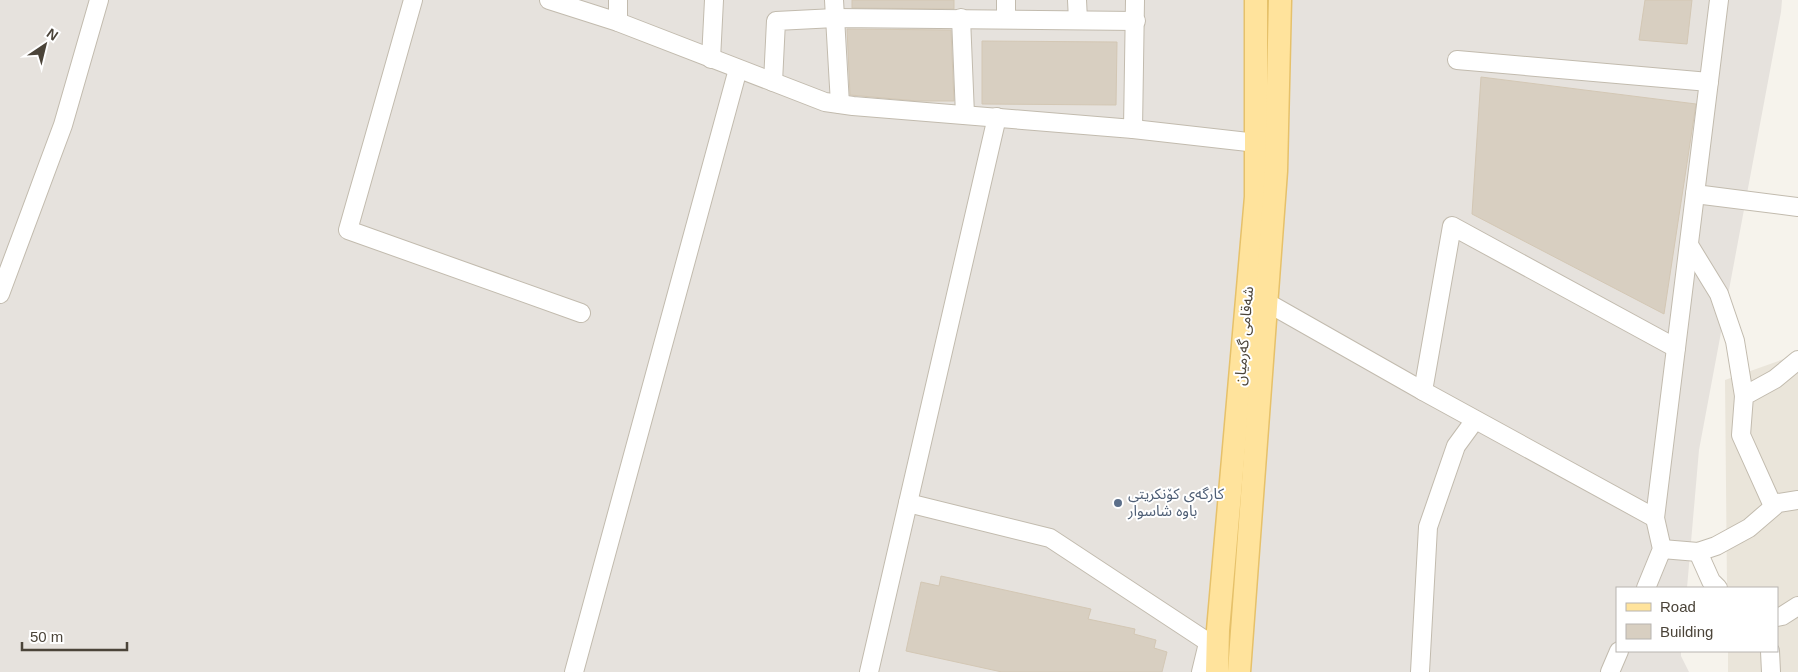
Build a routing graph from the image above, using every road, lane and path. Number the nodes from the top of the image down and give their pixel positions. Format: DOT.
graph roads {
  1 [pos="99,0"];
  2 [pos="414,0"];
  3 [pos="549,0"];
  4 [pos="618,0"];
  5 [pos="714,0"];
  6 [pos="834,0"];
  7 [pos="1006,0"];
  8 [pos="1077,0"];
  9 [pos="1135,0"];
  10 [pos="1256,0"];
  11 [pos="1280,0"];
  12 [pos="1719,0"];
  13 [pos="835,18"];
  14 [pos="961,18"];
  15 [pos="1006,19"];
  16 [pos="1078,20"];
  17 [pos="1136,21"];
  18 [pos="618,22"];
  19 [pos="711,59"];
  20 [pos="1457,60"];
  21 [pos="738,69"];
  22 [pos="773,82"];
  23 [pos="1709,82"];
  24 [pos="840,104"];
  25 [pos="965,114"];
  26 [pos="997,117"];
  27 [pos="1133,129"];
  28 [pos="1257,143"];
  29 [pos="1695,194"];
  30 [pos="1798,207"];
  31 [pos="1689,246"];
  32 [pos="0,294"];
  33 [pos="1268,303"];
  34 [pos="582,313"];
  35 [pos="1676,348"];
  36 [pos="1798,360"];
  37 [pos="1423,391"];
  38 [pos="1744,396"];
  39 [pos="1475,420"];
  40 [pos="1798,500"];
  41 [pos="908,503"];
  42 [pos="1773,506"];
  43 [pos="1655,518"];
  44 [pos="1662,549"];
  45 [pos="1698,552"];
  46 [pos="1646,587"];
  47 [pos="1717,587"];
  48 [pos="1798,606"];
  49 [pos="1778,620"];
  50 [pos="1212,646"];
  51 [pos="1619,652"];
  52 [pos="1770,652"];
  53 [pos="574,672"];
  54 [pos="869,672"];
  55 [pos="1201,672"];
  56 [pos="1216,672"];
  57 [pos="1239,672"];
  58 [pos="1420,672"];
  59 [pos="1610,672"];
  60 [pos="1771,672"];
  1 -- 32 [label="street"];
  2 -- 34 [label="street"];
  3 -- 18 [label="street"];
  4 -- 18 [label="street"];
  5 -- 19 [label="street"];
  6 -- 13 [label="street"];
  7 -- 15 [label="street"];
  8 -- 16 [label="street"];
  9 -- 17 [label="street"];
  10 -- 28 [label="main road, شەقامی گەرمیان"];
  11 -- 33 [label="main road, شەقامی گەرمیان"];
  12 -- 23 [label="street"];
  13 -- 14 [label="street"];
  13 -- 22 [label="street"];
  13 -- 24 [label="street"];
  14 -- 15 [label="street"];
  14 -- 25 [label="street"];
  15 -- 16 [label="street"];
  16 -- 17 [label="street"];
  17 -- 27 [label="street"];
  18 -- 19 [label="street"];
  19 -- 21 [label="street"];
  20 -- 23 [label="street"];
  21 -- 22 [label="street"];
  21 -- 53 [label="street"];
  22 -- 24 [label="street"];
  23 -- 29 [label="street"];
  24 -- 25 [label="street"];
  25 -- 26 [label="street"];
  26 -- 27 [label="street"];
  26 -- 41 [label="street"];
  27 -- 28 [label="street"];
  28 -- 50 [label="main road, شەقامی گەرمیان"];
  29 -- 30 [label="street"];
  29 -- 31 [label="street"];
  31 -- 35 [label="street"];
  31 -- 38 [label="street"];
  33 -- 37 [label="street"];
  33 -- 57 [label="main road, شەقامی گەرمیان"];
  35 -- 37 [label="street"];
  35 -- 43 [label="street"];
  36 -- 38 [label="street"];
  37 -- 39 [label="street"];
  38 -- 42 [label="street"];
  39 -- 43 [label="street"];
  39 -- 58 [label="street"];
  40 -- 42 [label="street"];
  41 -- 50 [label="street"];
  41 -- 54 [label="street"];
  42 -- 45 [label="street"];
  43 -- 44 [label="street"];
  44 -- 45 [label="street"];
  44 -- 46 [label="street"];
  45 -- 47 [label="street"];
  48 -- 49 [label="street"];
  50 -- 55 [label="street"];
  50 -- 56 [label="main road, شەقامی گەرمیان"];
  51 -- 59 [label="street"];
  52 -- 60 [label="street"];
}
